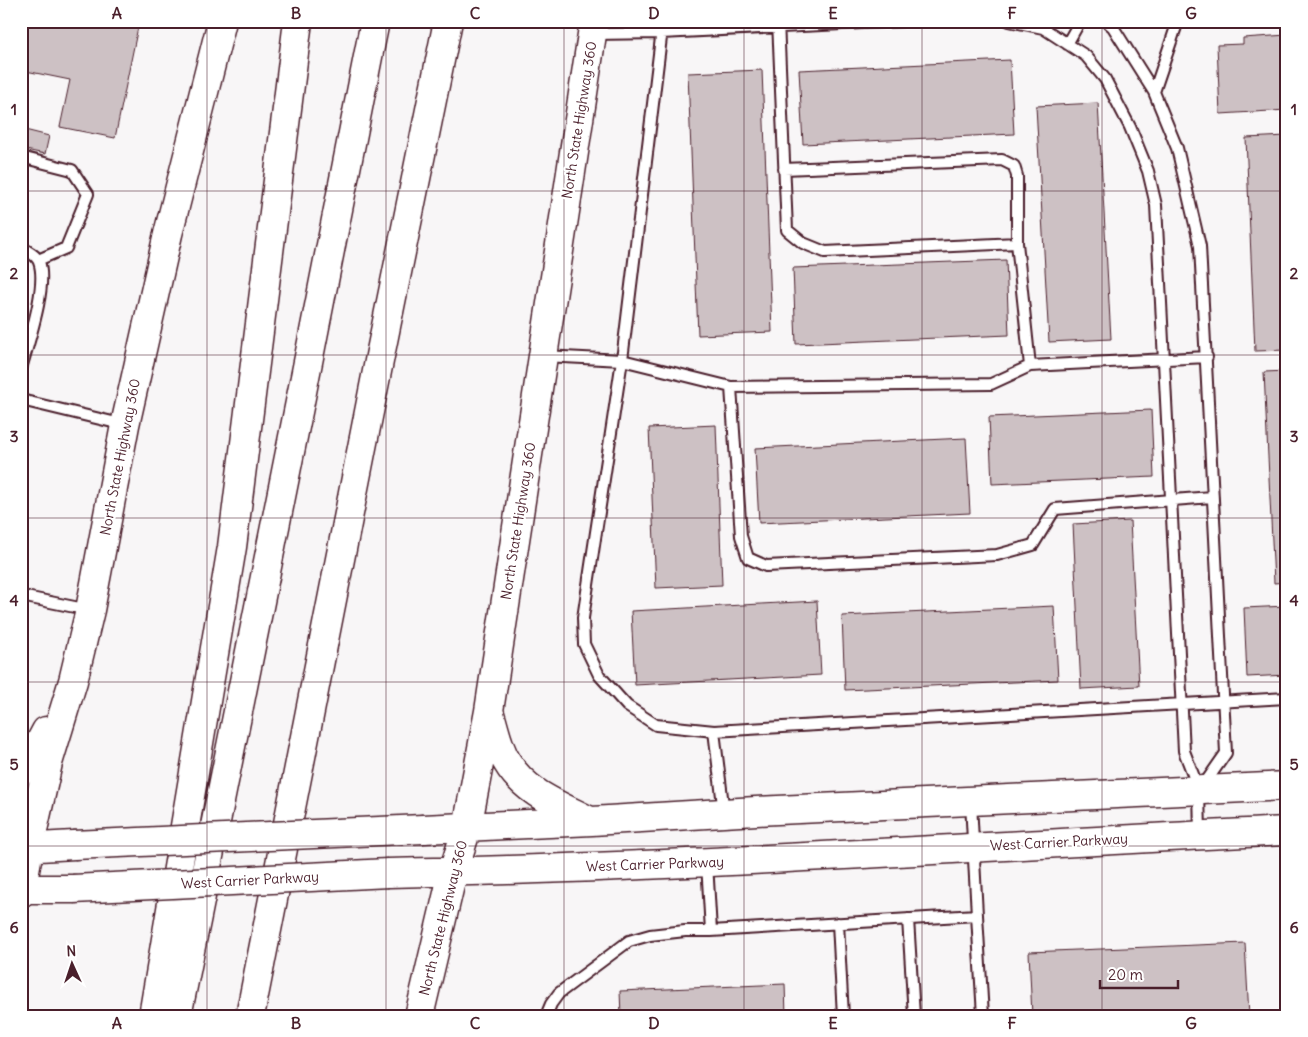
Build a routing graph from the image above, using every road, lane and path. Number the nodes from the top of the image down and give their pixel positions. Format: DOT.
graph roads {
  1 [pos="222,21"];
  2 [pos="298,21"];
  3 [pos="374,21"];
  4 [pos="448,21"];
  5 [pos="663,21"];
  6 [pos="904,21"];
  7 [pos="1009,21"];
  8 [pos="1080,21"];
  9 [pos="1106,21"];
  10 [pos="1178,21"];
  11 [pos="778,24"];
  12 [pos="593,28"];
  13 [pos="661,33"];
  14 [pos="1067,44"];
  15 [pos="1154,92"];
  16 [pos="21,157"];
  17 [pos="784,169"];
  18 [pos="1016,243"];
  19 [pos="21,248"];
  20 [pos="38,260"];
  21 [pos="543,356"];
  22 [pos="1206,357"];
  23 [pos="622,360"];
  24 [pos="1164,360"];
  25 [pos="1030,366"];
  26 [pos="21,369"];
  27 [pos="731,388"];
  28 [pos="21,400"];
  29 [pos="124,425"];
  30 [pos="1212,497"];
  31 [pos="1171,499"];
  32 [pos="21,596"];
  33 [pos="90,610"];
  34 [pos="73,681"];
  35 [pos="1287,698"];
  36 [pos="1223,702"];
  37 [pos="1181,704"];
  38 [pos="489,711"];
  39 [pos="714,731"];
  40 [pos="21,771"];
  41 [pos="1287,786"];
  42 [pos="1199,790"];
  43 [pos="970,802"];
  44 [pos="724,813"];
  45 [pos="592,822"];
  46 [pos="467,828"];
  47 [pos="1287,831"];
  48 [pos="1200,835"];
  49 [pos="973,847"];
  50 [pos="25,848"];
  51 [pos="707,863"];
  52 [pos="453,872"];
  53 [pos="22,889"];
  54 [pos="21,893"];
  55 [pos="977,915"];
  56 [pos="908,919"];
  57 [pos="838,923"];
  58 [pos="711,931"];
  59 [pos="153,1016"];
  60 [pos="177,1016"];
  61 [pos="250,1016"];
  62 [pos="419,1016"];
  63 [pos="546,1016"];
  64 [pos="843,1016"];
  65 [pos="914,1016"];
  66 [pos="982,1016"];
  1 -- 29 [label="main road, North State Highway 360"];
  2 -- 59 [label="main road"];
  3 -- 60 [label="main road"];
  4 -- 61 [label="main road"];
  5 -- 13 [label="lane"];
  6 -- 11 [label="lane"];
  7 -- 14 [label="lane"];
  8 -- 14 [label="lane"];
  9 -- 15 [label="lane"];
  10 -- 15 [label="lane"];
  11 -- 13 [label="lane"];
  11 -- 17 [label="lane"];
  12 -- 13 [label="lane"];
  12 -- 21 [label="main road, North State Highway 360"];
  13 -- 23 [label="lane"];
  14 -- 24 [label="lane"];
  15 -- 22 [label="lane"];
  16 -- 20 [label="lane"];
  17 -- 18 [label="lane"];
  17 -- 18 [label="lane"];
  18 -- 25 [label="lane"];
  19 -- 20 [label="lane"];
  20 -- 26 [label="lane"];
  21 -- 23 [label="lane"];
  21 -- 38 [label="main road, North State Highway 360"];
  22 -- 24 [label="lane"];
  22 -- 30 [label="lane"];
  23 -- 27 [label="lane"];
  23 -- 39 [label="lane"];
  24 -- 25 [label="lane"];
  24 -- 31 [label="lane"];
  25 -- 27 [label="lane"];
  27 -- 31 [label="lane"];
  28 -- 29 [label="lane"];
  29 -- 33 [label="main road, North State Highway 360"];
  30 -- 31 [label="lane"];
  30 -- 36 [label="lane"];
  31 -- 37 [label="lane"];
  32 -- 33 [label="lane"];
  33 -- 34 [label="main road, North State Highway 360"];
  34 -- 40 [label="main road"];
  34 -- 50 [label="main road, North State Highway 360"];
  35 -- 36 [label="lane"];
  36 -- 37 [label="lane"];
  36 -- 42 [label="lane"];
  37 -- 39 [label="lane"];
  37 -- 42 [label="lane"];
  38 -- 45 [label="main road"];
  38 -- 46 [label="main road, North State Highway 360"];
  39 -- 44 [label="lane"];
  41 -- 42 [label="main road"];
  42 -- 43 [label="main road"];
  42 -- 48 [label="lane"];
  43 -- 44 [label="main road"];
  43 -- 49 [label="lane"];
  44 -- 45 [label="main road"];
  45 -- 46 [label="main road"];
  46 -- 50 [label="main road, bridge"];
  46 -- 52 [label="main road, North State Highway 360"];
  47 -- 48 [label="main road, West Carrier Parkway"];
  48 -- 49 [label="main road, West Carrier Parkway"];
  49 -- 51 [label="main road, West Carrier Parkway"];
  49 -- 55 [label="lane"];
  50 -- 53 [label="main road, North State Highway 360"];
  51 -- 52 [label="main road, West Carrier Parkway"];
  51 -- 58 [label="lane"];
  52 -- 53 [label="main road, West Carrier Parkway, bridge"];
  52 -- 62 [label="main road, North State Highway 360"];
  53 -- 54 [label="main road, North State Highway 360"];
  55 -- 56 [label="lane"];
  55 -- 66 [label="lane"];
  56 -- 57 [label="lane"];
  56 -- 65 [label="lane"];
  57 -- 58 [label="lane"];
  57 -- 64 [label="lane"];
  58 -- 63 [label="lane"];
}
